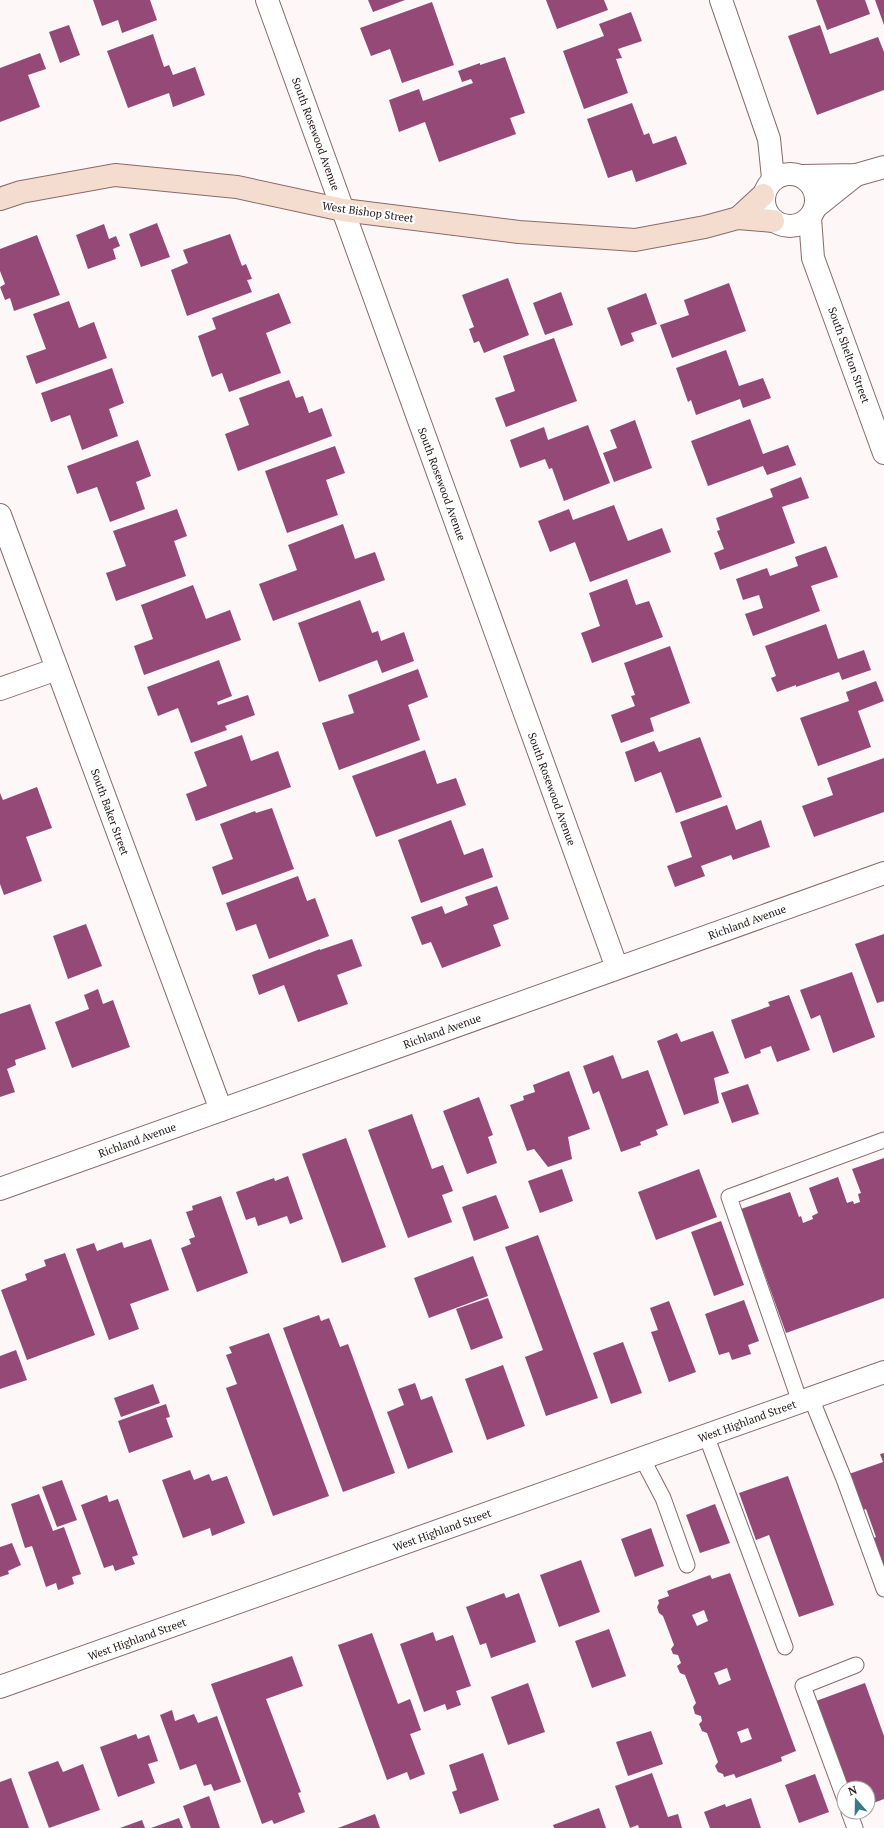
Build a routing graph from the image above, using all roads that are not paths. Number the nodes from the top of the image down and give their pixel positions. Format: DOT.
graph roads {
  1 [pos="267,0"];
  2 [pos="721,0"];
  3 [pos="884,166"];
  4 [pos="856,175"];
  5 [pos="783,180"];
  6 [pos="0,199"];
  7 [pos="343,210"];
  8 [pos="813,212"];
  9 [pos="738,218"];
  10 [pos="781,224"];
  11 [pos="813,258"];
  12 [pos="884,453"];
  13 [pos="0,515"];
  14 [pos="57,669"];
  15 [pos="0,689"];
  16 [pos="884,873"];
  17 [pos="617,968"];
  18 [pos="221,1110"];
  19 [pos="884,1140"];
  20 [pos="0,1189"];
  21 [pos="884,1372"];
  22 [pos="805,1400"];
  23 [pos="706,1435"];
  24 [pos="642,1458"];
  25 [pos="687,1565"];
  26 [pos="884,1589"];
  27 [pos="785,1647"];
  28 [pos="856,1665"];
  29 [pos="0,1688"];
  30 [pos="838,1780"];
  1 -- 7 [label="street, South Rosewood Avenue"];
  2 -- 5 [label="street"];
  3 -- 4 [label="street"];
  4 -- 5 [label="street"];
  4 -- 8 [label="street"];
  5 -- 8 [label="street"];
  5 -- 9 [label="street, West Bishop Street"];
  5 -- 10 [label="street"];
  6 -- 7 [label="street, West Bishop Street"];
  7 -- 9 [label="street, West Bishop Street"];
  7 -- 17 [label="street, South Rosewood Avenue"];
  8 -- 10 [label="street"];
  8 -- 11 [label="street, South Shelton Street"];
  9 -- 10 [label="street, West Bishop Street"];
  10 -- 11 [label="street, South Shelton Street"];
  11 -- 12 [label="street, South Shelton Street"];
  13 -- 14 [label="street, South Baker Street"];
  14 -- 15 [label="street"];
  14 -- 18 [label="street, South Baker Street"];
  16 -- 17 [label="street, Richland Avenue"];
  17 -- 18 [label="street, Richland Avenue"];
  18 -- 20 [label="street, Richland Avenue"];
  19 -- 22 [label="lane"];
  21 -- 22 [label="street, West Highland Street"];
  22 -- 23 [label="street, West Highland Street"];
  22 -- 26 [label="lane"];
  23 -- 24 [label="street, West Highland Street"];
  23 -- 27 [label="lane"];
  24 -- 25 [label="lane"];
  24 -- 29 [label="street, West Highland Street"];
  28 -- 30 [label="lane"];
}
